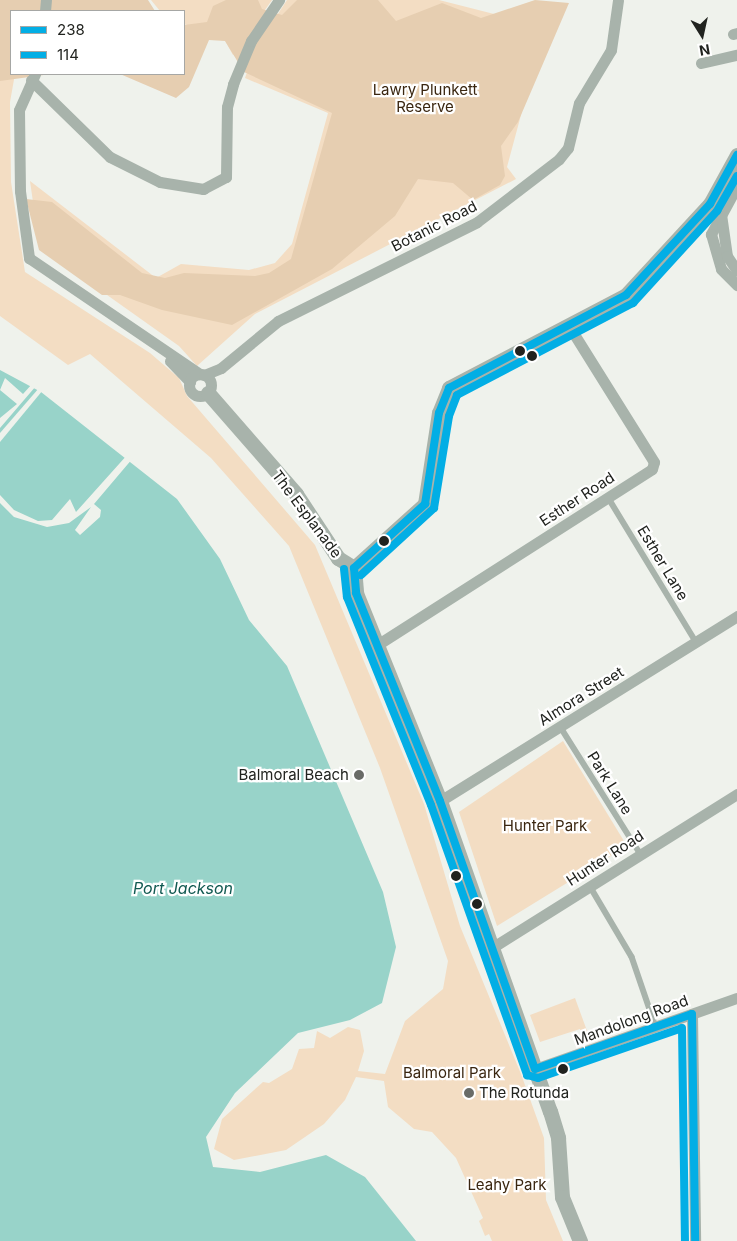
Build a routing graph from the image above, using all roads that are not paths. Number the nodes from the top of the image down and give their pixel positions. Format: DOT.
graph roads {
  1 [pos="279,0"];
  2 [pos="618,0"];
  3 [pos="737,55"];
  4 [pos="701,63"];
  5 [pos="33,77"];
  6 [pos="737,155"];
  7 [pos="737,186"];
  8 [pos="721,214"];
  9 [pos="737,271"];
  10 [pos="737,285"];
  11 [pos="569,326"];
  12 [pos="158,348"];
  13 [pos="206,381"];
  14 [pos="190,382"];
  15 [pos="608,497"];
  16 [pos="354,568"];
  17 [pos="737,616"];
  18 [pos="696,642"];
  19 [pos="377,645"];
  20 [pos="560,726"];
  21 [pos="737,794"];
  22 [pos="440,801"];
  23 [pos="640,854"];
  24 [pos="590,886"];
  25 [pos="490,949"];
  26 [pos="737,998"];
  27 [pos="692,1014"];
  28 [pos="656,1027"];
  29 [pos="535,1070"];
  30 [pos="580,1241"];
  31 [pos="695,1241"];
  1 -- 5 [label="street"];
  2 -- 13 [label="street, Botanic Road"];
  3 -- 4 [label="street"];
  5 -- 12 [label="street, The Esplanade"];
  6 -- 11 [label="street"];
  7 -- 8 [label="street"];
  8 -- 9 [label="street"];
  8 -- 10 [label="street"];
  11 -- 15 [label="street, Esther Road"];
  11 -- 16 [label="street"];
  12 -- 13 [label="street, The Esplanade"];
  12 -- 14 [label="street, The Esplanade"];
  13 -- 14 [label="street, Botanic Road"];
  13 -- 14 [label="street, The Esplanade"];
  13 -- 16 [label="street, The Esplanade"];
  15 -- 18 [label="lane, Esther Lane"];
  15 -- 19 [label="street, Esther Road"];
  16 -- 19 [label="street, The Esplanade"];
  17 -- 18 [label="street, Almora Street"];
  18 -- 20 [label="street, Almora Street"];
  19 -- 22 [label="street, The Esplanade"];
  20 -- 22 [label="street, Almora Street"];
  20 -- 23 [label="lane, Park Lane"];
  21 -- 23 [label="street, Hunter Road"];
  22 -- 25 [label="street, The Esplanade"];
  23 -- 24 [label="street, Hunter Road"];
  24 -- 25 [label="street, Hunter Road"];
  24 -- 28 [label="lane"];
  25 -- 29 [label="street, The Esplanade"];
  26 -- 27 [label="street, Mandolong Road"];
  27 -- 28 [label="street, Mandolong Road"];
  27 -- 31 [label="street"];
  28 -- 29 [label="street, Mandolong Road"];
  29 -- 30 [label="street, The Esplanade"];
}
